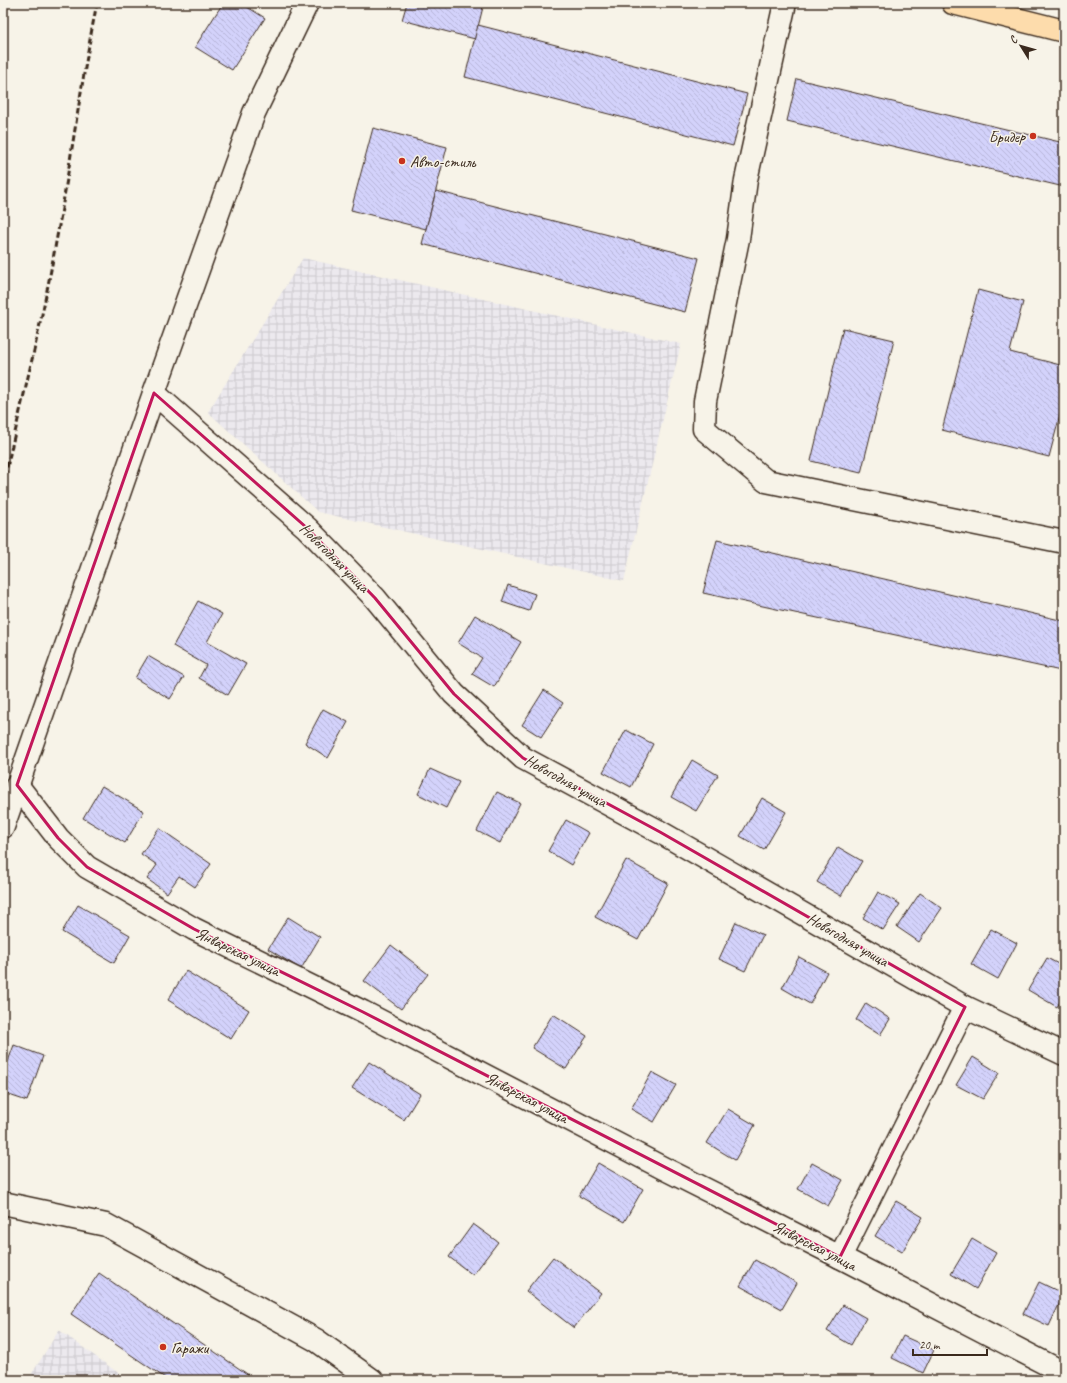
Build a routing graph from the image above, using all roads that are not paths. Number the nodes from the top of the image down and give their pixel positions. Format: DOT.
graph roads {
  1 [pos="307,3"];
  2 [pos="785,3"];
  3 [pos="953,3"];
  4 [pos="1064,31"];
  5 [pos="154,393"];
  6 [pos="1064,542"];
  7 [pos="17,785"];
  8 [pos="3,827"];
  9 [pos="965,1006"];
  10 [pos="1064,1054"];
  11 [pos="3,1203"];
  12 [pos="840,1257"];
  13 [pos="1064,1373"];
  14 [pos="372,1380"];
  1 -- 5 [label="street"];
  2 -- 6 [label="street"];
  3 -- 4 [label="main road"];
  5 -- 7 [label="street"];
  5 -- 9 [label="street, Новогодняя улица"];
  7 -- 8 [label="street"];
  7 -- 12 [label="street, Январская улица"];
  9 -- 10 [label="street, Новогодняя улица"];
  9 -- 12 [label="street"];
  11 -- 14 [label="street"];
  12 -- 13 [label="street, Январская улица"];
}
